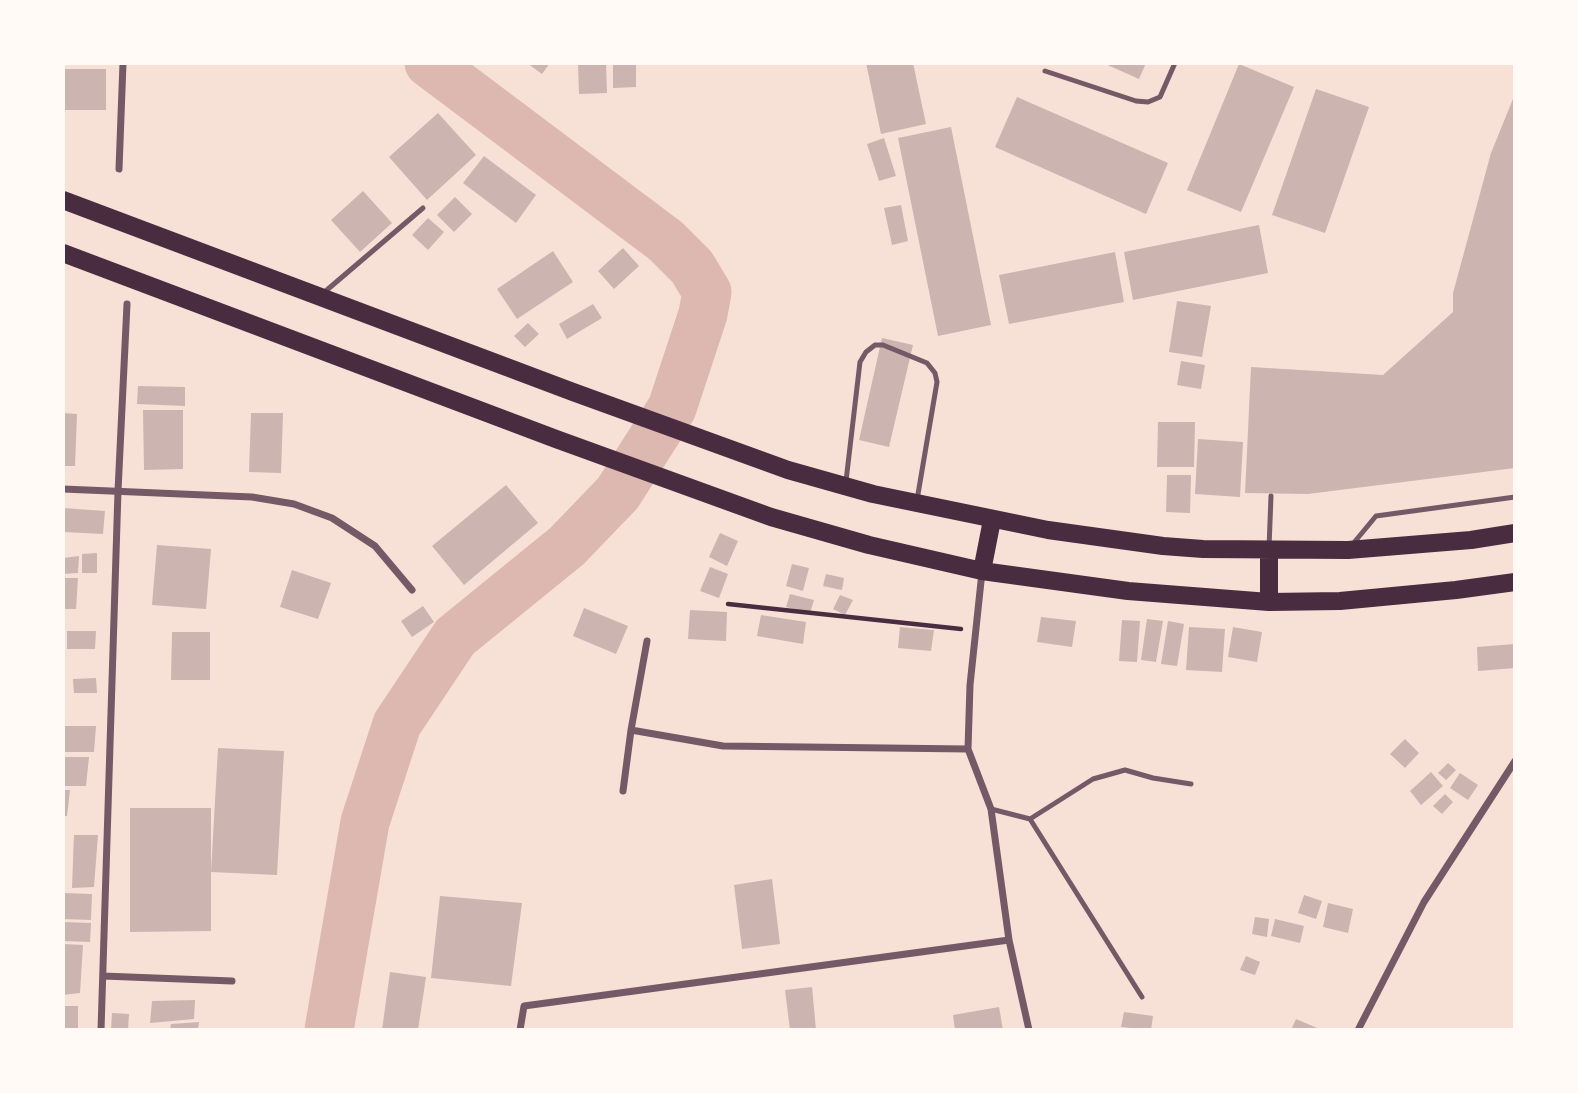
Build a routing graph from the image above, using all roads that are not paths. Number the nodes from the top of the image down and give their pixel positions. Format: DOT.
graph roads {
  1 [pos="123,63"];
  2 [pos="1175,63"];
  3 [pos="1045,71"];
  4 [pos="119,169"];
  5 [pos="63,200"];
  6 [pos="423,208"];
  7 [pos="63,253"];
  8 [pos="320,295"];
  9 [pos="127,304"];
  10 [pos="846,486"];
  11 [pos="63,489"];
  12 [pos="118,491"];
  13 [pos="1271,496"];
  14 [pos="1515,497"];
  15 [pos="917,503"];
  16 [pos="992,520"];
  17 [pos="1515,533"];
  18 [pos="1348,550"];
  19 [pos="1269,551"];
  20 [pos="982,571"];
  21 [pos="1515,582"];
  22 [pos="412,590"];
  23 [pos="1269,602"];
  24 [pos="647,640"];
  25 [pos="631,730"];
  26 [pos="968,749"];
  27 [pos="1515,761"];
  28 [pos="1191,784"];
  29 [pos="623,791"];
  30 [pos="991,809"];
  31 [pos="1030,820"];
  32 [pos="1009,940"];
  33 [pos="103,975"];
  34 [pos="232,981"];
  35 [pos="1143,997"];
  36 [pos="101,1030"];
  37 [pos="520,1030"];
  38 [pos="1029,1030"];
  39 [pos="1358,1030"];
  1 -- 4 [label="street"];
  2 -- 3 [label="lane"];
  5 -- 8 [label="main road"];
  6 -- 8 [label="lane"];
  7 -- 20 [label="main road"];
  8 -- 10 [label="main road"];
  9 -- 12 [label="street"];
  10 -- 15 [label="main road"];
  10 -- 15 [label="lane"];
  11 -- 12 [label="street"];
  12 -- 22 [label="street"];
  12 -- 33 [label="street"];
  13 -- 19 [label="lane"];
  14 -- 18 [label="lane"];
  15 -- 16 [label="main road"];
  16 -- 19 [label="main road"];
  16 -- 20 [label="main road"];
  17 -- 18 [label="main road"];
  18 -- 19 [label="main road"];
  19 -- 23 [label="main road"];
  20 -- 23 [label="main road"];
  20 -- 26 [label="street"];
  21 -- 23 [label="main road"];
  24 -- 25 [label="street"];
  25 -- 26 [label="street"];
  25 -- 29 [label="street"];
  26 -- 30 [label="street"];
  27 -- 39 [label="street"];
  28 -- 31 [label="lane"];
  30 -- 31 [label="lane"];
  30 -- 32 [label="street"];
  31 -- 35 [label="lane"];
  32 -- 37 [label="street"];
  32 -- 38 [label="street"];
  33 -- 34 [label="street"];
  33 -- 36 [label="street"];
}
